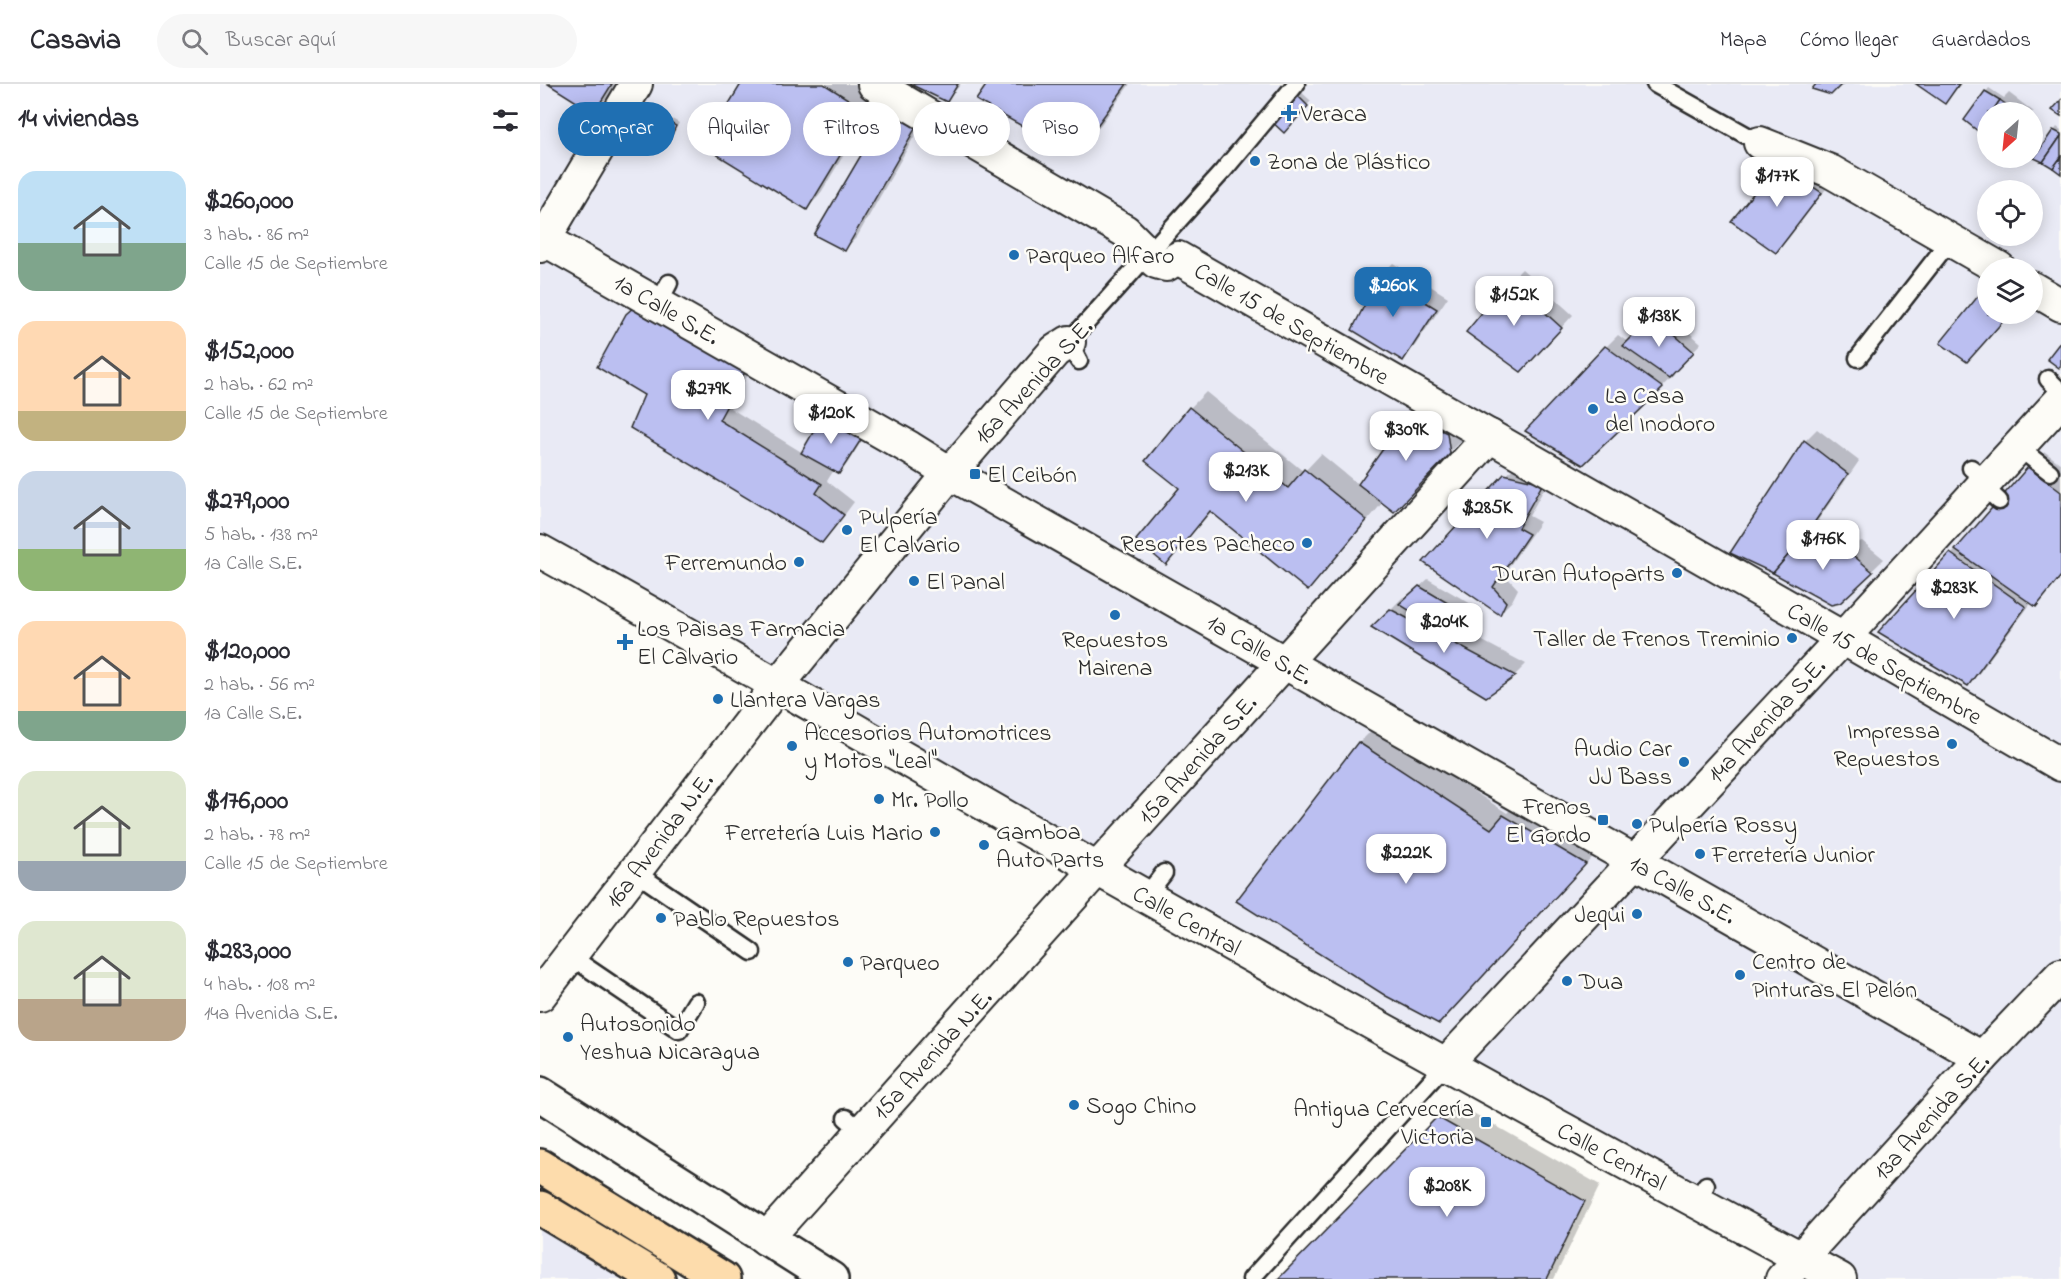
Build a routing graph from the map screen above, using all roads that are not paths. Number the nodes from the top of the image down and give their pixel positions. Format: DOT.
graph roads {
  1 [pos="636,84"];
  2 [pos="873,84"];
  3 [pos="1296,84"];
  4 [pos="1655,84"];
  5 [pos="1760,143"];
  6 [pos="1951,239"];
  7 [pos="541,241"];
  8 [pos="1163,256"];
  9 [pos="1982,258"];
  10 [pos="2043,294"];
  11 [pos="2061,305"];
  12 [pos="1062,347"];
  13 [pos="1858,358"];
  14 [pos="2057,400"];
  15 [pos="1490,436"];
  16 [pos="2019,448"];
  17 [pos="950,472"];
  18 [pos="2050,472"];
  19 [pos="540,551"];
  20 [pos="1844,638"];
  21 [pos="1284,663"];
  22 [pos="778,685"];
  23 [pos="2061,765"];
  24 [pos="1634,861"];
  25 [pos="1097,869"];
  26 [pos="634,872"];
  27 [pos="752,952"];
  28 [pos="570,957"];
  29 [pos="2061,975"];
  30 [pos="540,995"];
  31 [pos="696,1002"];
  32 [pos="1982,1058"];
  33 [pos="1445,1065"];
  34 [pos="540,1094"];
  35 [pos="540,1166"];
  36 [pos="540,1208"];
  37 [pos="766,1239"];
  38 [pos="1792,1269"];
  39 [pos="658,1279"];
  40 [pos="723,1279"];
  41 [pos="831,1279"];
  42 [pos="1251,1279"];
  43 [pos="1840,1279"];
  1 -- 7 [label="street"];
  2 -- 8 [label="street, Calle 15 de Septiembre"];
  3 -- 8 [label="lane, 16a Avenida S.E."];
  4 -- 5 [label="lane"];
  5 -- 6 [label="street"];
  6 -- 9 [label="street"];
  6 -- 13 [label="lane"];
  7 -- 17 [label="street, 1a Calle S.E."];
  8 -- 12 [label="lane, 16a Avenida S.E."];
  8 -- 15 [label="street, Calle 15 de Septiembre"];
  10 -- 11 [label="street"];
  12 -- 17 [label="street, 16a Avenida S.E."];
  14 -- 16 [label="street, 14a Avenida S.E."];
  15 -- 20 [label="street, Calle 15 de Septiembre"];
  15 -- 21 [label="street, 15a Avenida S.E."];
  16 -- 18 [label="lane"];
  16 -- 20 [label="street, 14a Avenida S.E."];
  17 -- 21 [label="street, 1a Calle S.E."];
  17 -- 22 [label="street, 16a Avenida S.E."];
  19 -- 22 [label="street, Calle Central"];
  20 -- 23 [label="street, Calle 15 de Septiembre"];
  20 -- 24 [label="street, 14a Avenida S.E."];
  21 -- 24 [label="street, 1a Calle S.E."];
  21 -- 25 [label="street, 15a Avenida S.E."];
  22 -- 25 [label="street, Calle Central"];
  22 -- 26 [label="street, 16a Avenida N.E."];
  24 -- 32 [label="street, 1a Calle S.E."];
  24 -- 33 [label="street, 14a Avenida S.E."];
  25 -- 33 [label="street, Calle Central"];
  25 -- 37 [label="street, 15a Avenida N.E."];
  26 -- 27 [label="lane"];
  26 -- 28 [label="street, 16a Avenida N.E."];
  28 -- 30 [label="street, 16a Avenida N.E."];
  28 -- 31 [label="lane"];
  29 -- 32 [label="street, 13a Avenida S.E."];
  32 -- 38 [label="street, 13a Avenida S.E."];
  33 -- 38 [label="street, Calle Central"];
  33 -- 42 [label="lane"];
  34 -- 37 [label="street"];
  35 -- 40 [label="highway"];
  36 -- 39 [label="highway"];
  37 -- 41 [label="street"];
  38 -- 43 [label="street, Calle Central"];
}
